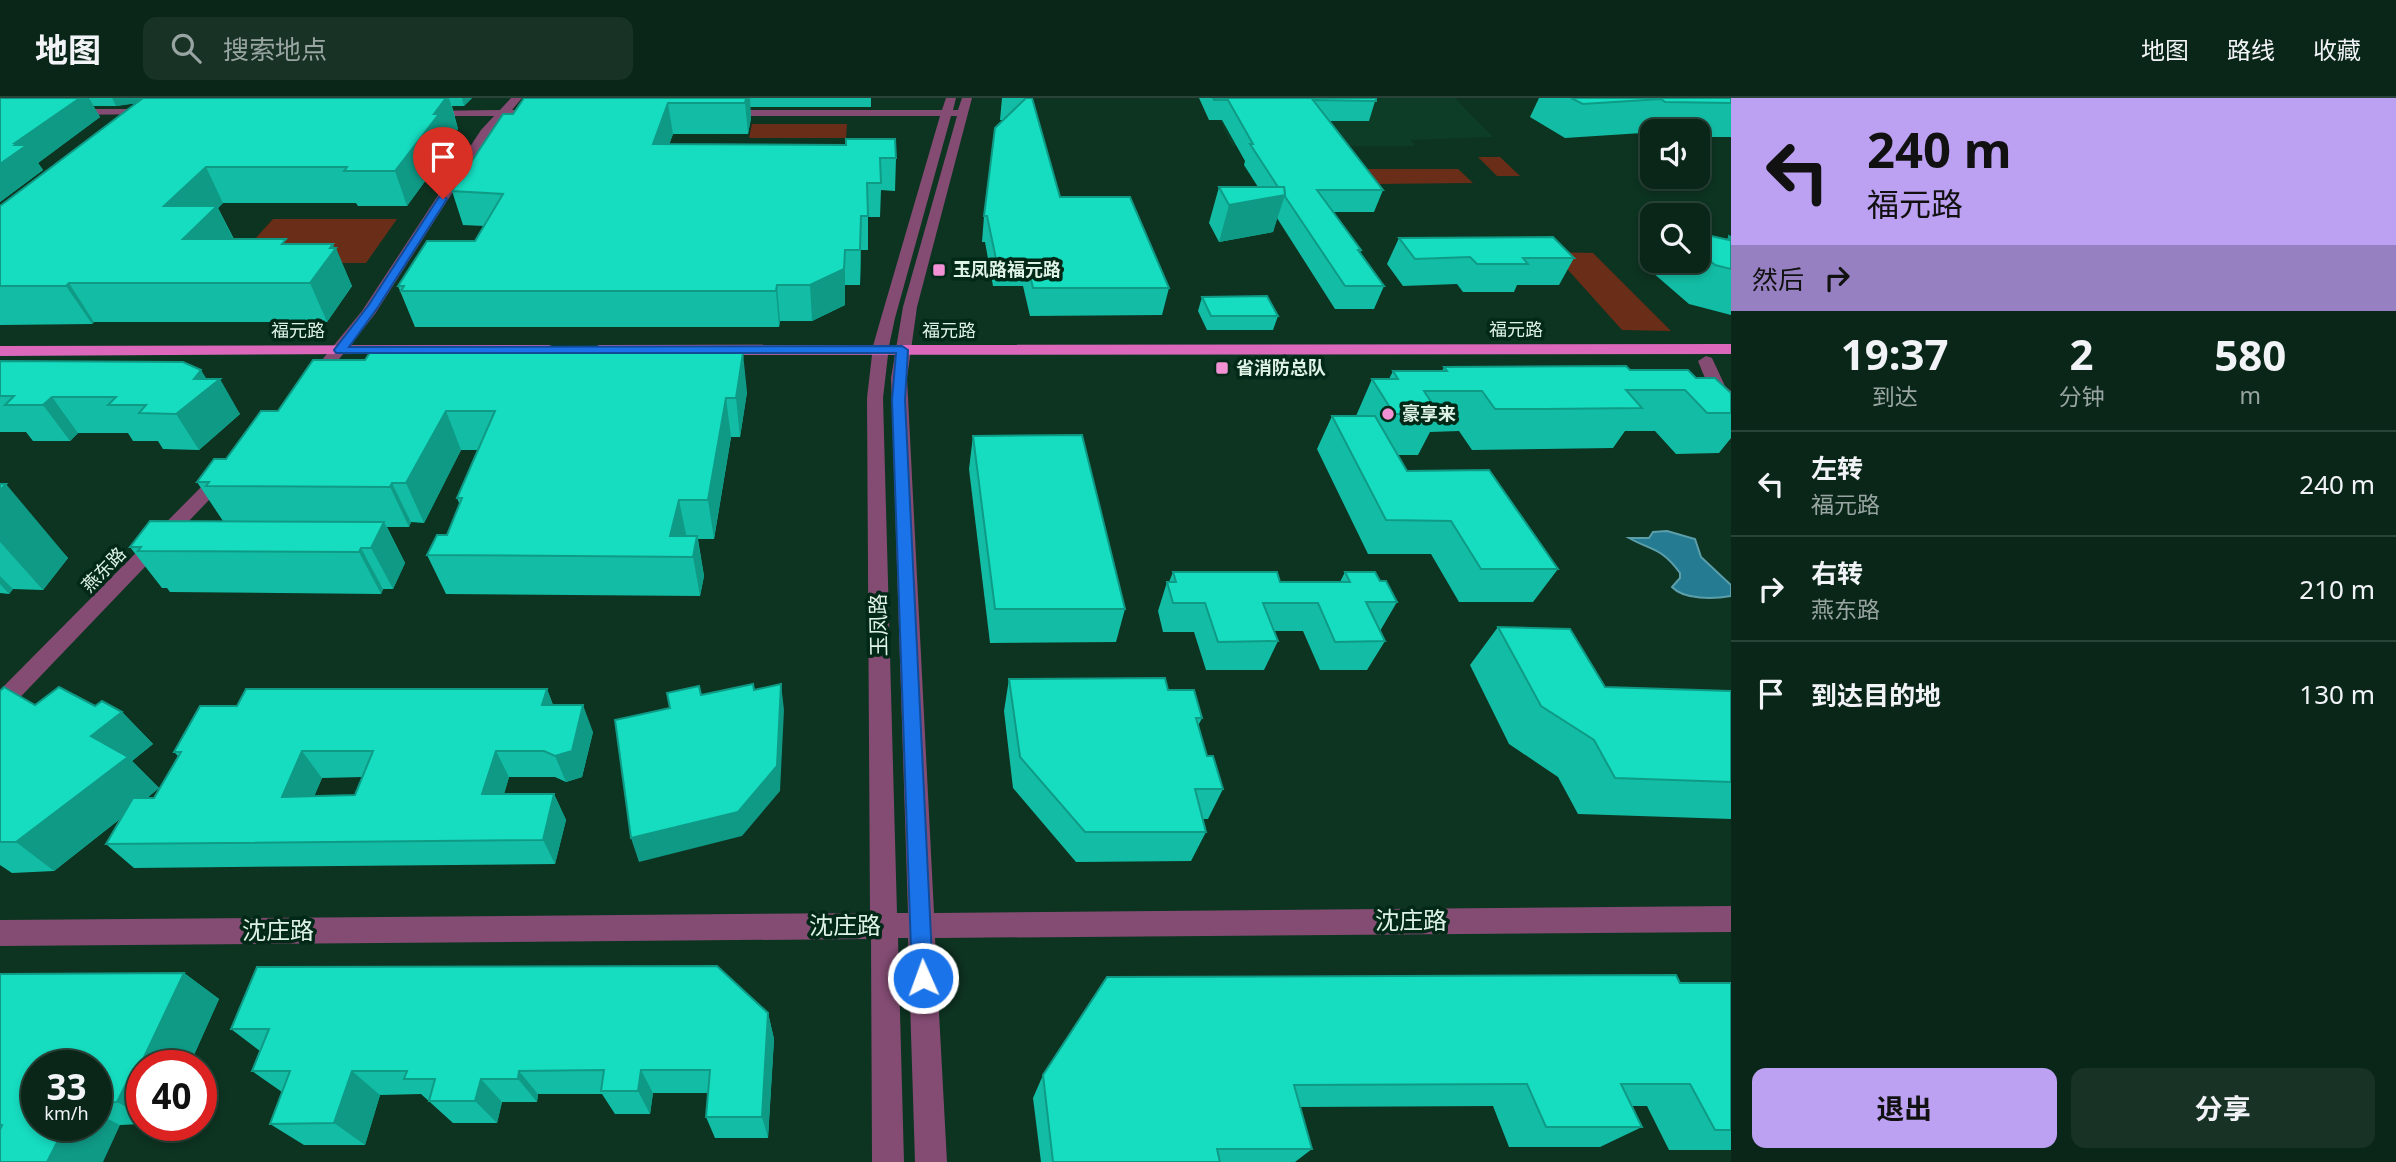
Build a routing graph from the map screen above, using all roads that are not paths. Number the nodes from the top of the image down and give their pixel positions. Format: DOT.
graph roads {
  1 [pos="517,98"];
  2 [pos="955,110"];
  3 [pos="53,115"];
  4 [pos="157,115"];
  5 [pos="417,116"];
  6 [pos="500,116"];
  7 [pos="556,116"];
  8 [pos="708,116"];
  9 [pos="1731,349"];
  10 [pos="0,351"];
  11 [pos="335,356"];
  12 [pos="560,356"];
  13 [pos="588,356"];
  14 [pos="880,356"];
  15 [pos="902,356"];
  16 [pos="1706,361"];
  17 [pos="1731,361"];
  18 [pos="0,363"];
  19 [pos="1731,381"];
  20 [pos="302,394"];
  21 [pos="1731,400"];
  22 [pos="237,460"];
  23 [pos="0,704"];
  24 [pos="1731,919"];
  25 [pos="921,925"];
  26 [pos="884,926"];
  27 [pos="0,933"];
  28 [pos="888,1162"];
  29 [pos="931,1162"];
  1 -- 6 [label="street"];
  2 -- 8 [label="street"];
  2 -- 14 [label="street, 玉凤路"];
  2 -- 15 [label="street, 玉凤路"];
  3 -- 4 [label="street"];
  5 -- 6 [label="street"];
  6 -- 7 [label="street"];
  6 -- 11 [label="street"];
  9 -- 15 [label="main road, 福元路"];
  10 -- 11 [label="main road, 福元路"];
  11 -- 12 [label="main road, 福元路"];
  11 -- 18 [label="main road, 福元路"];
  11 -- 20 [label="street"];
  13 -- 14 [label="main road, 福元路"];
  14 -- 15 [label="main road, 福元路"];
  14 -- 26 [label="street, 玉凤路"];
  15 -- 16 [label="main road, 福元路"];
  15 -- 25 [label="street, 玉凤路"];
  16 -- 17 [label="main road, 福元路"];
  16 -- 19 [label="street"];
  16 -- 21 [label="street"];
  22 -- 23 [label="street, 燕东路"];
  24 -- 25 [label="street, 沈庄路"];
  25 -- 26 [label="street, 沈庄路"];
  25 -- 29 [label="street, 玉凤路"];
  26 -- 27 [label="street, 沈庄路"];
  26 -- 28 [label="street, 玉凤路"];
}
